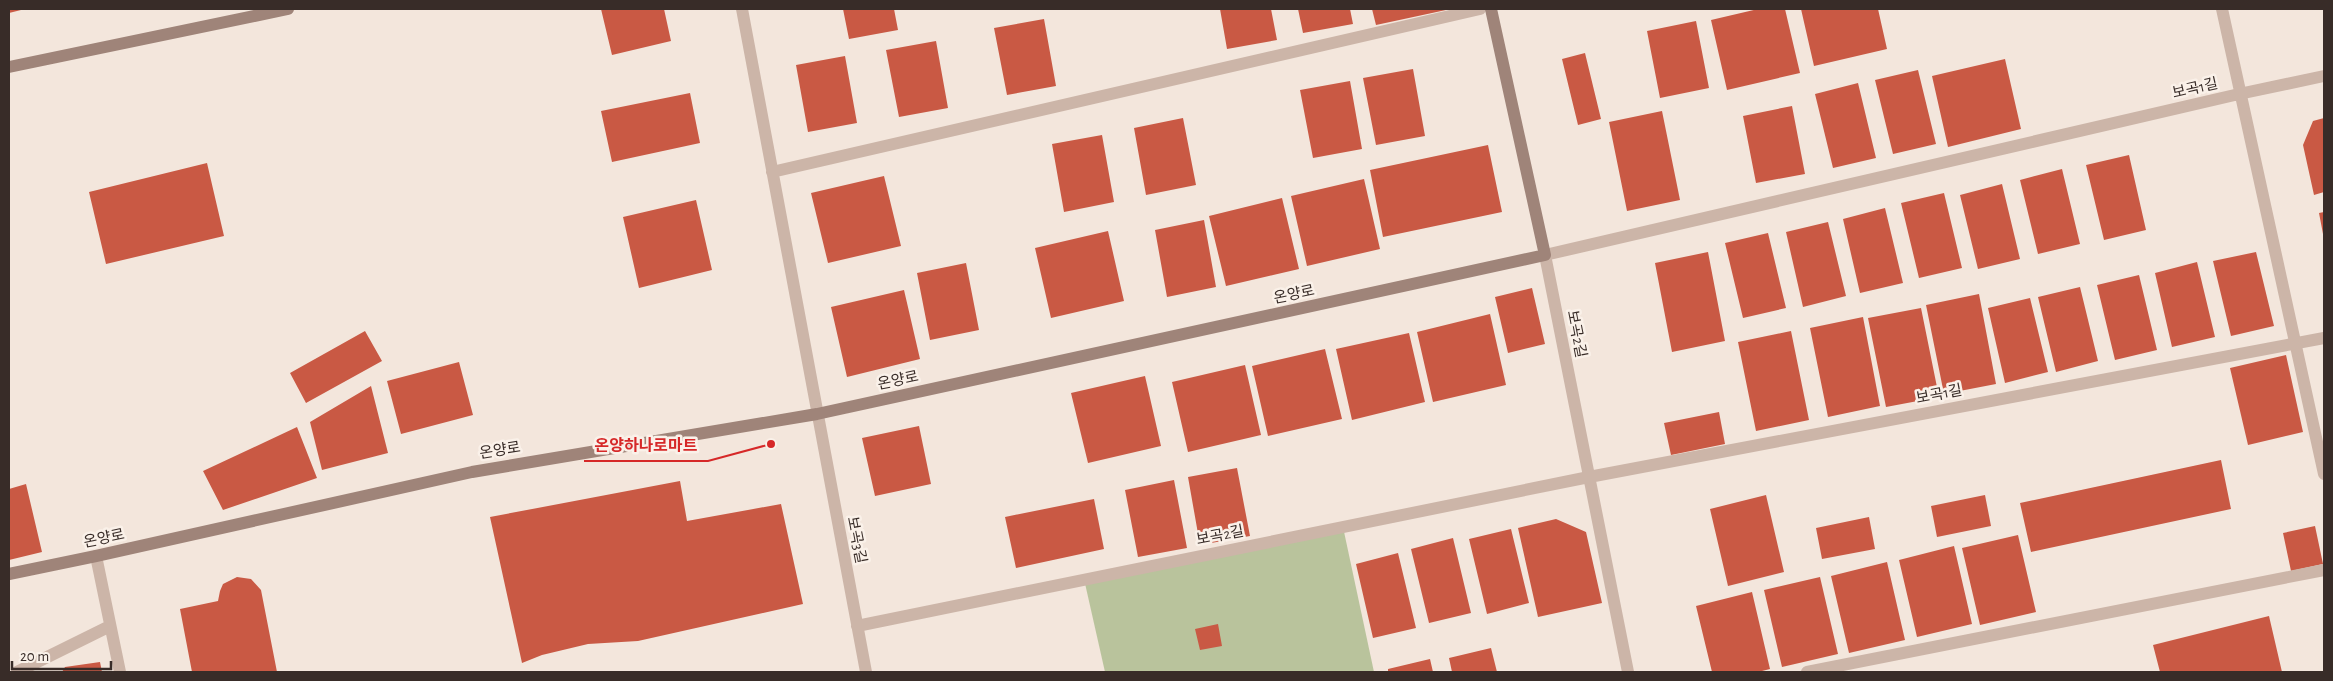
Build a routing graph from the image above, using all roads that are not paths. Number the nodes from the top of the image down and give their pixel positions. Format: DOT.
graph roads {
  1 [pos="288,9"];
  2 [pos="742,9"];
  3 [pos="1480,9"];
  4 [pos="1491,9"];
  5 [pos="2222,9"];
  6 [pos="9,67"];
  7 [pos="2324,76"];
  8 [pos="2239,94"];
  9 [pos="772,172"];
  10 [pos="1545,255"];
  11 [pos="2324,338"];
  12 [pos="2294,343"];
  13 [pos="817,414"];
  14 [pos="2324,474"];
  15 [pos="1589,477"];
  16 [pos="96,556"];
  17 [pos="2324,570"];
  18 [pos="9,574"];
  19 [pos="110,626"];
  20 [pos="857,626"];
  21 [pos="17,672"];
  22 [pos="120,672"];
  23 [pos="866,672"];
  24 [pos="1628,672"];
  25 [pos="1807,672"];
  1 -- 6 [label="main road"];
  2 -- 9 [label="street, 보곡3길"];
  3 -- 9 [label="street"];
  4 -- 10 [label="main road"];
  5 -- 8 [label="street, 보곡1길"];
  7 -- 8 [label="street, 보곡1길"];
  8 -- 10 [label="street, 보곡1길"];
  8 -- 12 [label="street, 보곡1길"];
  9 -- 13 [label="street, 보곡3길"];
  10 -- 13 [label="main road, 온양로"];
  10 -- 15 [label="street, 보곡2길"];
  11 -- 12 [label="street, 보곡1길"];
  12 -- 14 [label="street, 보곡1길"];
  12 -- 15 [label="street, 보곡1길"];
  13 -- 16 [label="main road, 온양로"];
  13 -- 20 [label="street, 보곡3길"];
  15 -- 20 [label="street, 보곡2길"];
  15 -- 24 [label="street, 보곡2길"];
  16 -- 18 [label="main road, 온양로"];
  16 -- 19 [label="street"];
  17 -- 25 [label="street"];
  19 -- 21 [label="street"];
  19 -- 22 [label="street"];
  20 -- 23 [label="street, 보곡3길"];
}
